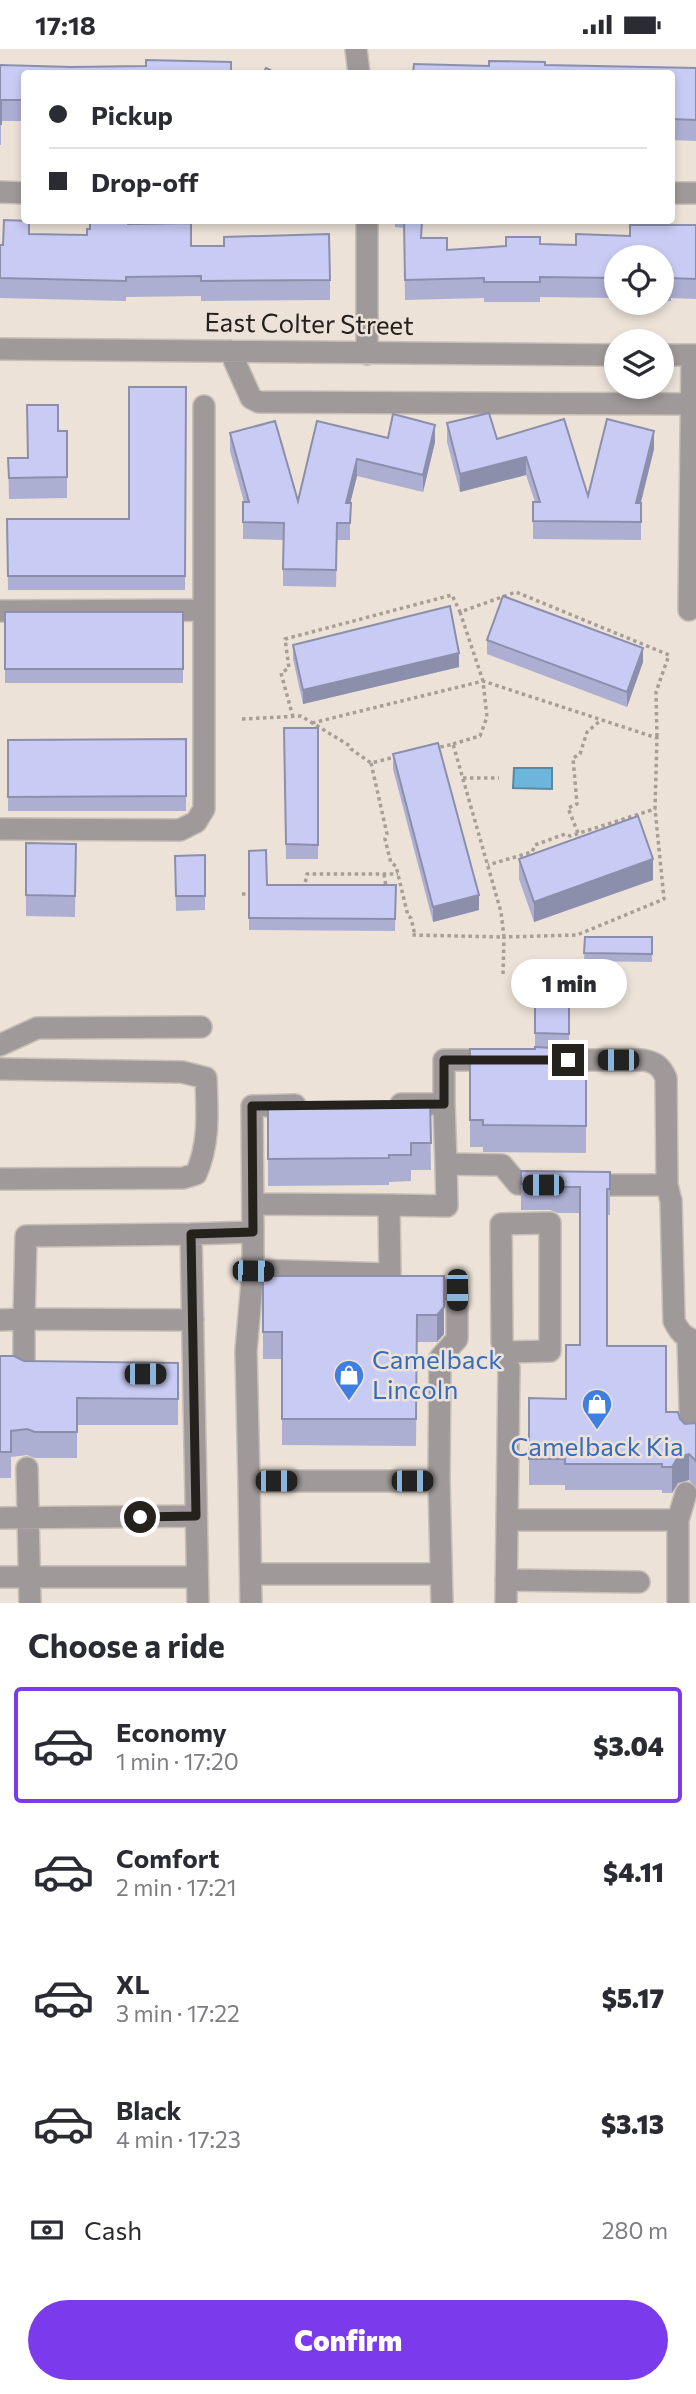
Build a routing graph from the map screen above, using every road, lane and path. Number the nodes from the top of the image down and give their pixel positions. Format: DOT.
graph roads {
  1 [pos="356,49"];
  2 [pos="359,70"];
  3 [pos="0,193"];
  4 [pos="21,193"];
  5 [pos="675,193"];
  6 [pos="696,193"];
  7 [pos="367,224"];
  8 [pos="0,349"];
  9 [pos="230,351"];
  10 [pos="367,354"];
  11 [pos="604,355"];
  12 [pos="674,355"];
  13 [pos="694,355"];
  14 [pos="694,404"];
  15 [pos="204,407"];
  16 [pos="204,610"];
  17 [pos="689,610"];
  18 [pos="0,611"];
  19 [pos="460,612"];
  20 [pos="484,681"];
  21 [pos="293,717"];
  22 [pos="242,719"];
  23 [pos="601,720"];
  24 [pos="312,723"];
  25 [pos="657,738"];
  26 [pos="453,744"];
  27 [pos="430,750"];
  28 [pos="406,755"];
  29 [pos="371,763"];
  30 [pos="463,778"];
  31 [pos="499,778"];
  32 [pos="656,809"];
  33 [pos="0,829"];
  34 [pos="578,833"];
  35 [pos="488,865"];
  36 [pos="384,874"];
  37 [pos="398,874"];
  38 [pos="242,894"];
  39 [pos="254,894"];
  40 [pos="303,895"];
  41 [pos="388,895"];
  42 [pos="504,937"];
  43 [pos="503,974"];
  44 [pos="201,1027"];
  45 [pos="0,1045"];
  46 [pos="0,1069"];
  47 [pos="444,1104"];
  48 [pos="320,1105"];
  49 [pos="375,1105"];
  50 [pos="446,1164"];
  51 [pos="0,1179"];
  52 [pos="667,1185"];
  53 [pos="253,1204"];
  54 [pos="389,1205"];
  55 [pos="253,1232"];
  56 [pos="191,1234"];
  57 [pos="253,1271"];
  58 [pos="390,1274"];
  59 [pos="0,1319"];
  60 [pos="24,1319"];
  61 [pos="193,1320"];
  62 [pos="692,1340"];
  63 [pos="505,1352"];
  64 [pos="63,1374"];
  65 [pos="167,1374"];
  66 [pos="194,1374"];
  67 [pos="691,1438"];
  68 [pos="27,1468"];
  69 [pos="439,1481"];
  70 [pos="249,1482"];
  71 [pos="686,1493"];
  72 [pos="196,1516"];
  73 [pos="0,1518"];
  74 [pos="28,1518"];
  75 [pos="507,1520"];
  76 [pos="678,1520"];
  77 [pos="251,1574"];
  78 [pos="441,1574"];
  79 [pos="0,1577"];
  80 [pos="30,1577"];
  81 [pos="197,1577"];
  82 [pos="506,1580"];
  83 [pos="639,1582"];
  84 [pos="30,1603"];
  85 [pos="198,1603"];
  86 [pos="251,1603"];
  87 [pos="442,1603"];
  88 [pos="506,1603"];
  89 [pos="678,1603"];
  1 -- 2 [label="street"];
  3 -- 4 [label="street"];
  5 -- 6 [label="street"];
  7 -- 10 [label="street"];
  8 -- 9 [label="street, East Colter Street"];
  9 -- 10 [label="street, East Colter Street"];
  9 -- 14 [label="street"];
  10 -- 11 [label="street, East Colter Street"];
  12 -- 13 [label="street"];
  13 -- 14 [label="street"];
  14 -- 17 [label="street"];
  15 -- 16 [label="street"];
  16 -- 18 [label="street"];
  16 -- 33 [label="street"];
  19 -- 20 [label="path"];
  19 -- 21 [label="path"];
  19 -- 25 [label="path"];
  20 -- 23 [label="path"];
  20 -- 24 [label="path"];
  20 -- 26 [label="path"];
  21 -- 22 [label="path"];
  21 -- 24 [label="path"];
  23 -- 25 [label="path"];
  23 -- 34 [label="path"];
  24 -- 29 [label="path"];
  25 -- 32 [label="path"];
  26 -- 27 [label="path"];
  26 -- 30 [label="path"];
  28 -- 29 [label="path"];
  29 -- 37 [label="path"];
  30 -- 31 [label="path"];
  30 -- 35 [label="path"];
  32 -- 34 [label="path"];
  32 -- 42 [label="path"];
  34 -- 35 [label="path"];
  35 -- 42 [label="path"];
  36 -- 37 [label="path"];
  36 -- 40 [label="path"];
  36 -- 41 [label="path"];
  37 -- 42 [label="path"];
  38 -- 39 [label="path"];
  42 -- 43 [label="path"];
  44 -- 45 [label="street"];
  46 -- 51 [label="street"];
  47 -- 49 [label="street"];
  47 -- 50 [label="street"];
  47 -- 52 [label="street"];
  48 -- 53 [label="street"];
  50 -- 52 [label="street"];
  50 -- 54 [label="street"];
  52 -- 62 [label="street"];
  53 -- 54 [label="street"];
  53 -- 55 [label="street"];
  54 -- 58 [label="street"];
  55 -- 56 [label="street"];
  55 -- 57 [label="street"];
  56 -- 60 [label="street"];
  56 -- 61 [label="street"];
  57 -- 58 [label="street"];
  57 -- 70 [label="street"];
  58 -- 69 [label="street"];
  59 -- 60 [label="street"];
  60 -- 61 [label="street"];
  60 -- 64 [label="street"];
  61 -- 66 [label="street"];
  62 -- 67 [label="street"];
  63 -- 63 [label="street"];
  63 -- 75 [label="street"];
  65 -- 66 [label="street"];
  66 -- 72 [label="street"];
  68 -- 74 [label="street"];
  69 -- 70 [label="street"];
  69 -- 78 [label="street"];
  70 -- 77 [label="street"];
  71 -- 76 [label="street"];
  72 -- 74 [label="street"];
  72 -- 81 [label="street"];
  73 -- 74 [label="street"];
  74 -- 80 [label="street"];
  75 -- 76 [label="street"];
  75 -- 82 [label="street"];
  76 -- 89 [label="street"];
  77 -- 78 [label="street"];
  77 -- 86 [label="street"];
  78 -- 87 [label="street"];
  79 -- 80 [label="street"];
  80 -- 81 [label="street"];
  80 -- 84 [label="street"];
  81 -- 85 [label="street"];
  82 -- 83 [label="street"];
  82 -- 88 [label="street"];
}
